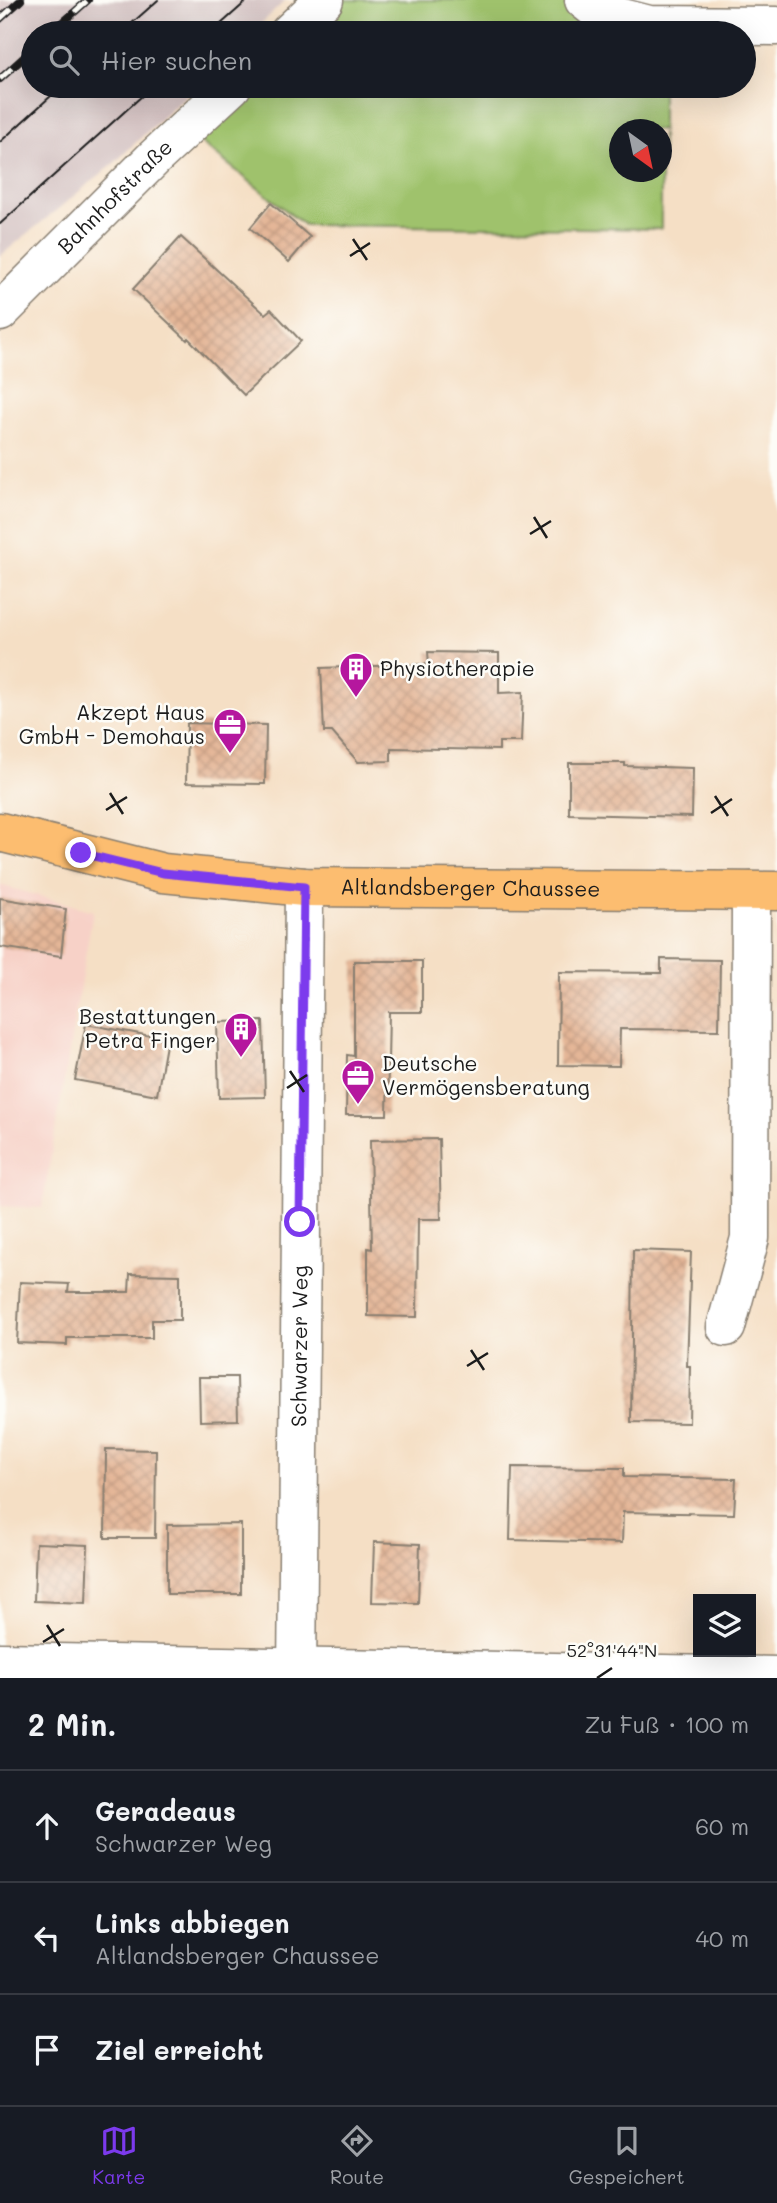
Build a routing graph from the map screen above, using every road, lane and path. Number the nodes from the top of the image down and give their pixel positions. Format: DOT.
graph roads {
  1 [pos="324,0"];
  2 [pos="583,0"];
  3 [pos="302,21"];
  4 [pos="634,21"];
  5 [pos="756,26"];
  6 [pos="777,26"];
  7 [pos="219,98"];
  8 [pos="0,312"];
  9 [pos="0,832"];
  10 [pos="304,887"];
  11 [pos="764,891"];
  12 [pos="726,1327"];
  13 [pos="0,1662"];
  14 [pos="297,1673"];
  15 [pos="777,1676"];
  1 -- 3 [label="street"];
  2 -- 4 [label="street"];
  5 -- 6 [label="street"];
  7 -- 8 [label="street, Bahnhofstraße"];
  9 -- 10 [label="main road, Altlandsberger Chaussee"];
  10 -- 11 [label="main road, Altlandsberger Chaussee"];
  10 -- 14 [label="street, Schwarzer Weg"];
  11 -- 12 [label="street"];
  13 -- 14 [label="street"];
  14 -- 15 [label="street"];
}
